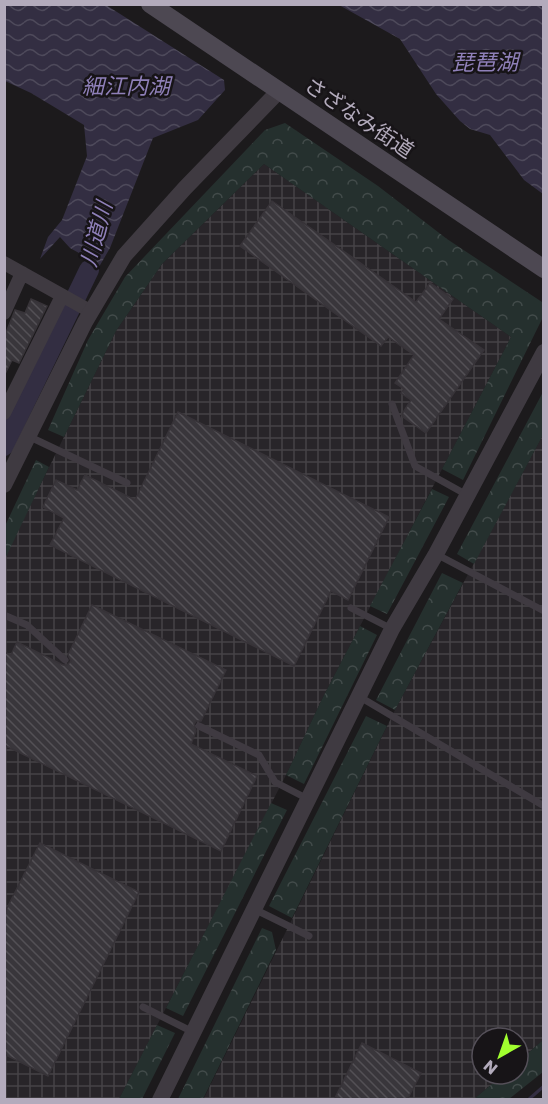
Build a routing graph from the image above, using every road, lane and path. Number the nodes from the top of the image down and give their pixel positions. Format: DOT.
graph roads {
  1 [pos="150,4"];
  2 [pos="279,91"];
  3 [pos="4,263"];
  4 [pos="543,269"];
  5 [pos="22,273"];
  6 [pos="64,297"];
  7 [pos="86,309"];
  8 [pos="4,313"];
  9 [pos="543,352"];
  10 [pos="392,404"];
  11 [pos="4,413"];
  12 [pos="28,436"];
  13 [pos="127,483"];
  14 [pos="4,485"];
  15 [pos="467,495"];
  16 [pos="436,554"];
  17 [pos="351,608"];
  18 [pos="543,611"];
  19 [pos="4,615"];
  20 [pos="392,629"];
  21 [pos="65,660"];
  22 [pos="358,695"];
  23 [pos="199,726"];
  24 [pos="308,799"];
  25 [pos="543,806"];
  26 [pos="254,909"];
  27 [pos="309,936"];
  28 [pos="143,1007"];
  29 [pos="193,1032"];
  30 [pos="160,1100"];
  1 -- 2 [label="main road, さざなみ街道"];
  2 -- 4 [label="main road, さざなみ街道"];
  2 -- 7 [label="street"];
  3 -- 5 [label="street"];
  5 -- 6 [label="street"];
  5 -- 8 [label="street"];
  6 -- 7 [label="street"];
  6 -- 11 [label="street"];
  7 -- 12 [label="street"];
  9 -- 15 [label="street"];
  10 -- 15 [label="lane"];
  12 -- 13 [label="lane"];
  12 -- 14 [label="street"];
  15 -- 16 [label="street"];
  16 -- 18 [label="lane"];
  16 -- 20 [label="street"];
  17 -- 20 [label="lane"];
  19 -- 21 [label="lane"];
  20 -- 22 [label="street"];
  22 -- 24 [label="street"];
  22 -- 25 [label="lane"];
  23 -- 24 [label="lane"];
  24 -- 26 [label="street"];
  26 -- 27 [label="lane"];
  26 -- 29 [label="street"];
  28 -- 29 [label="lane"];
  29 -- 30 [label="street"];
}
